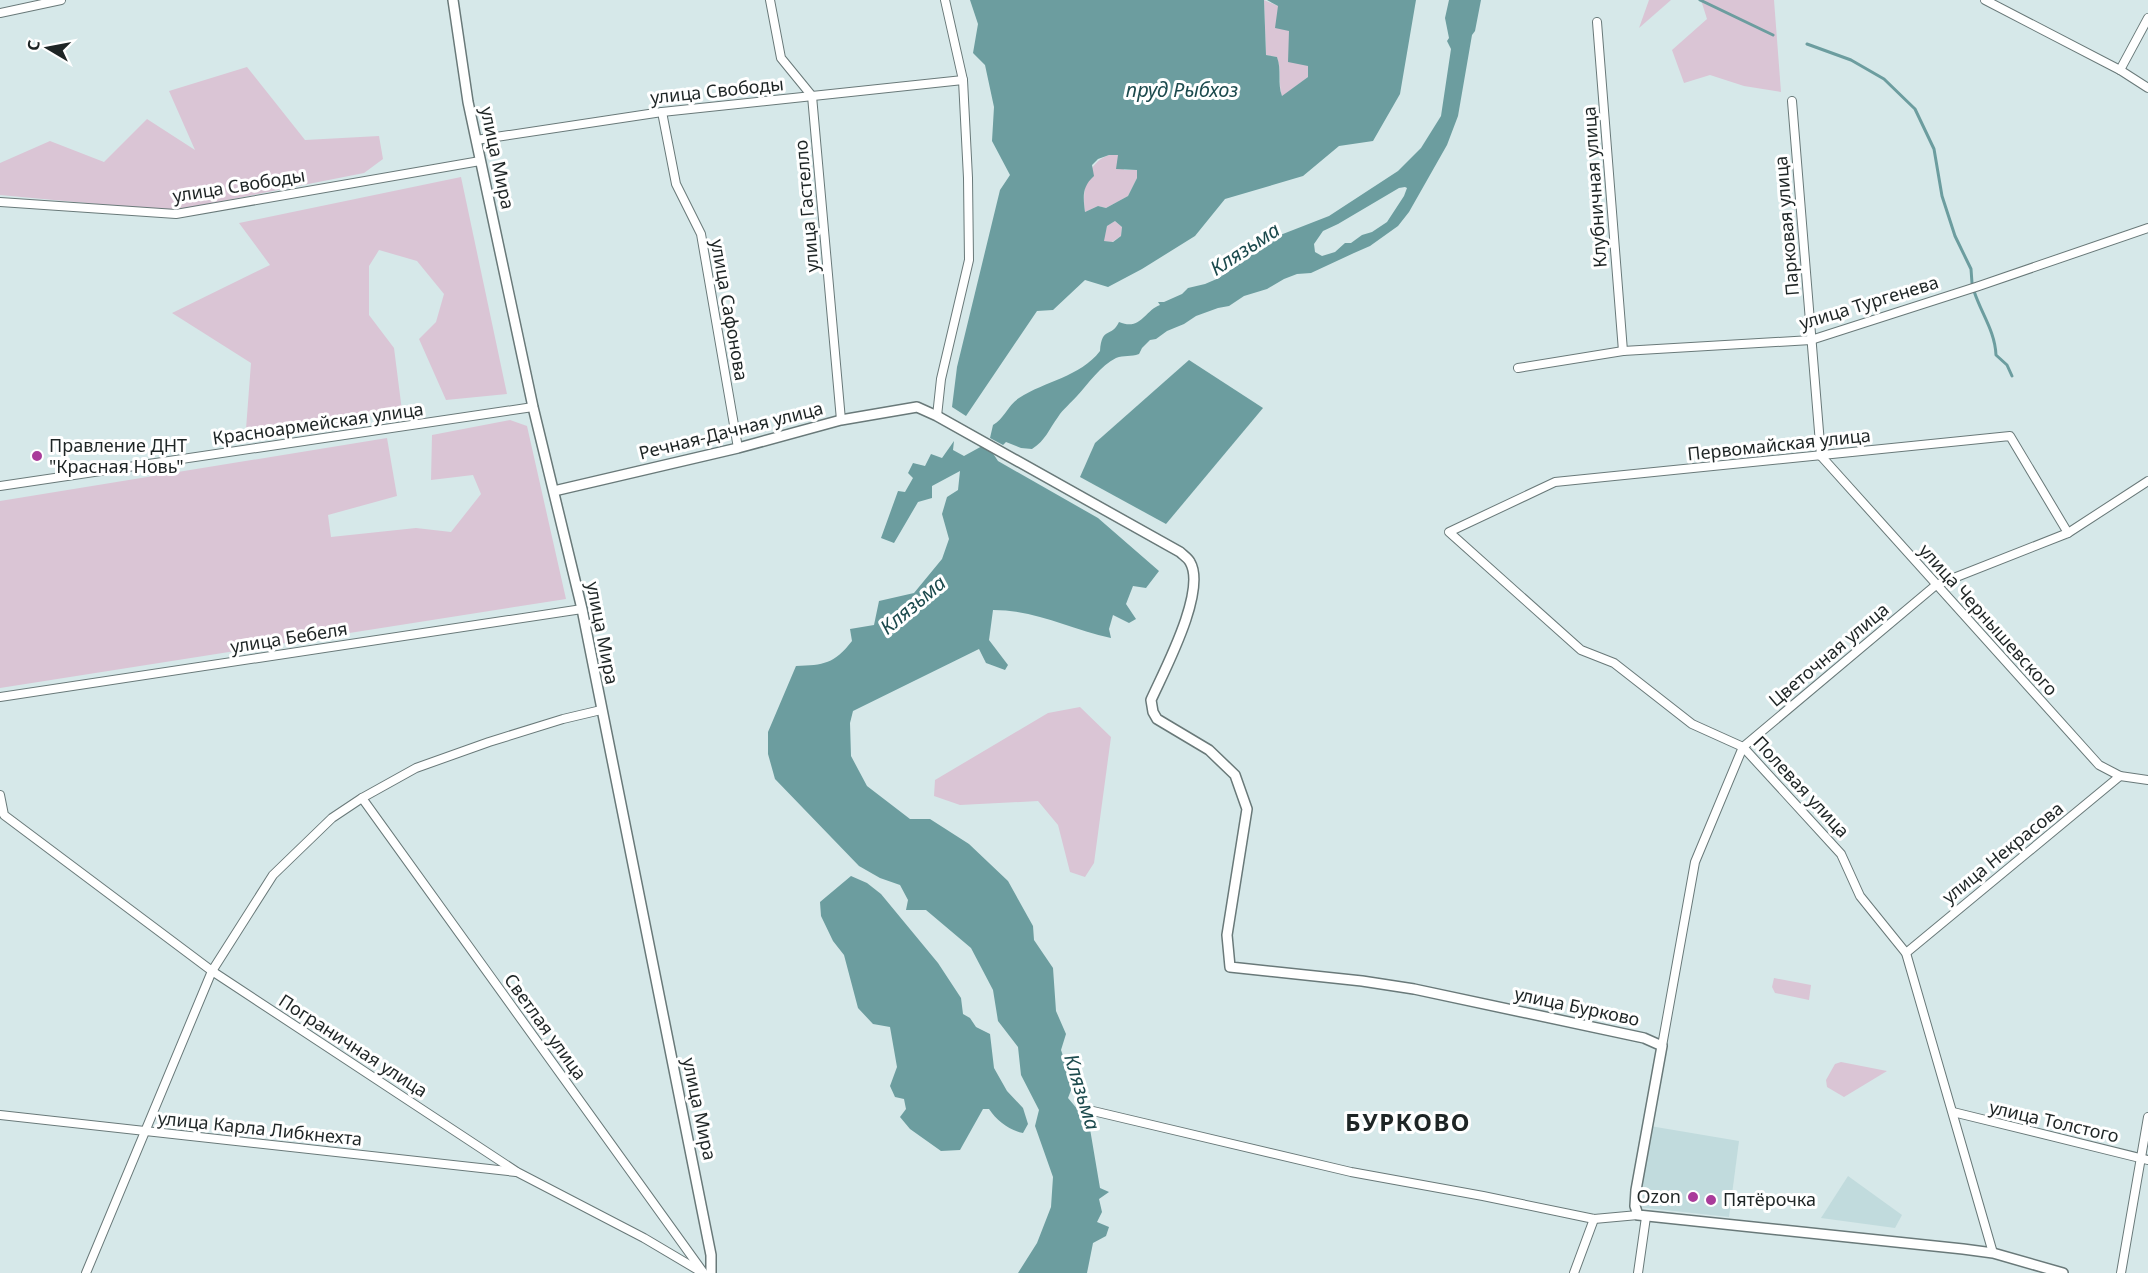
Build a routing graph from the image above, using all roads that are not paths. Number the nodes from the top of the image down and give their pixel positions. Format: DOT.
graph roads {
  1 [pos="61,0"];
  2 [pos="446,0"];
  3 [pos="770,0"];
  4 [pos="945,0"];
  5 [pos="1985,0"];
  6 [pos="454,3"];
  7 [pos="0,13"];
  8 [pos="2148,18"];
  9 [pos="1597,22"];
  10 [pos="2120,70"];
  11 [pos="963,80"];
  12 [pos="2148,88"];
  13 [pos="812,96"];
  14 [pos="1792,101"];
  15 [pos="662,112"];
  16 [pos="476,140"];
  17 [pos="480,161"];
  18 [pos="0,202"];
  19 [pos="2148,228"];
  20 [pos="1811,340"];
  21 [pos="1623,351"];
  22 [pos="1518,368"];
  23 [pos="533,407"];
  24 [pos="937,416"];
  25 [pos="841,420"];
  26 [pos="738,448"];
  27 [pos="1821,456"];
  28 [pos="2148,481"];
  29 [pos="0,486"];
  30 [pos="554,492"];
  31 [pos="1449,532"];
  32 [pos="2068,533"];
  33 [pos="1936,585"];
  34 [pos="582,609"];
  35 [pos="0,697"];
  36 [pos="601,710"];
  37 [pos="1743,747"];
  38 [pos="2120,776"];
  39 [pos="2148,780"];
  40 [pos="0,795"];
  41 [pos="362,798"];
  42 [pos="1906,953"];
  43 [pos="212,971"];
  44 [pos="1662,1046"];
  45 [pos="1093,1111"];
  46 [pos="1953,1112"];
  47 [pos="0,1115"];
  48 [pos="2148,1117"];
  49 [pos="145,1131"];
  50 [pos="2145,1159"];
  51 [pos="517,1172"];
  52 [pos="1642,1216"];
  53 [pos="1594,1219"];
  54 [pos="1993,1254"];
  55 [pos="86,1273"];
  56 [pos="703,1273"];
  57 [pos="711,1273"];
  58 [pos="1574,1273"];
  59 [pos="1638,1273"];
  60 [pos="2062,1273"];
  61 [pos="2121,1273"];
  1 -- 7 [label="street"];
  2 -- 6 [label="street"];
  3 -- 13 [label="street"];
  4 -- 11 [label="street"];
  5 -- 10 [label="street"];
  6 -- 16 [label="street, улица Мира"];
  8 -- 10 [label="street"];
  9 -- 21 [label="street, Клубничная улица"];
  10 -- 12 [label="street"];
  11 -- 13 [label="street, улица Свободы"];
  11 -- 24 [label="street"];
  13 -- 15 [label="street, улица Свободы"];
  13 -- 25 [label="street, улица Гастелло"];
  14 -- 20 [label="street, Парковая улица"];
  15 -- 16 [label="street, улица Свободы"];
  15 -- 26 [label="street, улица Сафонова"];
  16 -- 17 [label="street, улица Мира"];
  17 -- 18 [label="street, улица Свободы"];
  17 -- 23 [label="street, улица Мира"];
  19 -- 20 [label="street, улица Тургенева"];
  20 -- 21 [label="street, улица Тургенева"];
  20 -- 27 [label="street, Парковая улица"];
  21 -- 22 [label="street, улица Тургенева"];
  23 -- 29 [label="street, Красноармейская улица"];
  23 -- 30 [label="street, улица Мира"];
  24 -- 25 [label="street, Речная-Дачная улица"];
  24 -- 44 [label="street, улица Бурково"];
  25 -- 26 [label="street, Речная-Дачная улица"];
  26 -- 30 [label="street, Речная-Дачная улица"];
  27 -- 31 [label="street, Первомайская улица"];
  27 -- 32 [label="street, Первомайская улица"];
  27 -- 33 [label="street, улица Чернышевского"];
  28 -- 32 [label="street, Цветочная улица"];
  30 -- 34 [label="street, улица Мира"];
  31 -- 37 [label="street, Полевая улица"];
  32 -- 33 [label="street, Цветочная улица"];
  33 -- 37 [label="street, Цветочная улица"];
  33 -- 38 [label="street, улица Чернышевского"];
  34 -- 35 [label="street, улица Бебеля"];
  34 -- 36 [label="street, улица Мира"];
  36 -- 41 [label="street"];
  36 -- 57 [label="street, улица Мира"];
  37 -- 42 [label="street, Полевая улица"];
  37 -- 44 [label="street, Цветочная улица"];
  38 -- 39 [label="street, улица Чернышевского"];
  38 -- 42 [label="street, улица Некрасова"];
  40 -- 43 [label="street, Пограничная улица"];
  41 -- 43 [label="street"];
  41 -- 56 [label="street, Светлая улица"];
  42 -- 46 [label="street, Полевая улица"];
  43 -- 49 [label="street"];
  43 -- 51 [label="street, Пограничная улица"];
  44 -- 52 [label="street"];
  45 -- 53 [label="street"];
  46 -- 50 [label="street, улица Толстого"];
  46 -- 54 [label="street, Полевая улица"];
  47 -- 49 [label="street, улица Карла Либкнехта"];
  48 -- 50 [label="street"];
  49 -- 51 [label="street, улица Карла Либкнехта"];
  49 -- 55 [label="street"];
  50 -- 61 [label="street"];
  51 -- 56 [label="street, Пограничная улица"];
  52 -- 53 [label="street"];
  52 -- 54 [label="street"];
  52 -- 59 [label="street"];
  53 -- 58 [label="street"];
  54 -- 60 [label="street"];
}
